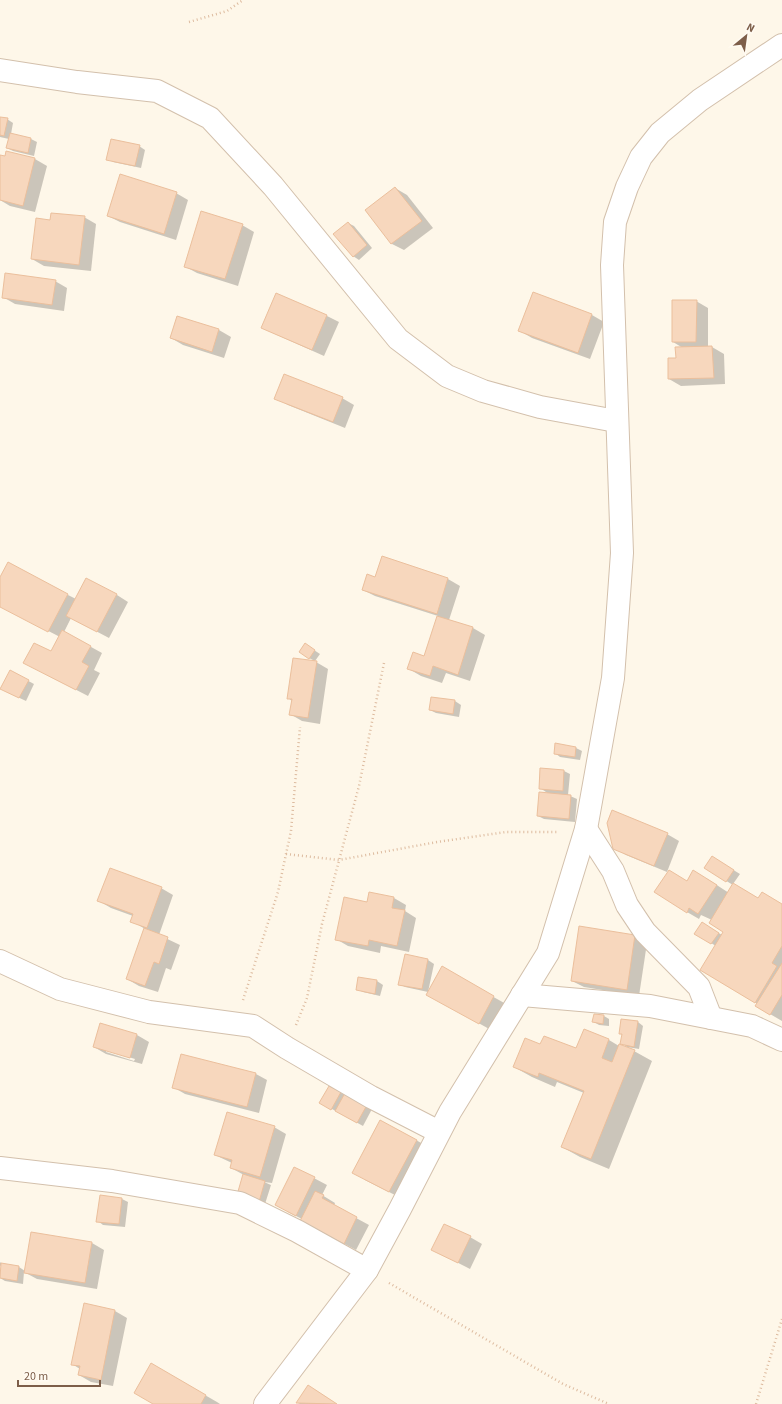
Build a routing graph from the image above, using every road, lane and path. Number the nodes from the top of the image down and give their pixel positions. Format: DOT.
graph roads {
  1 [pos="243,0"];
  2 [pos="189,22"];
  3 [pos="782,45"];
  4 [pos="0,70"];
  5 [pos="616,422"];
  6 [pos="384,663"];
  7 [pos="300,727"];
  8 [pos="586,828"];
  9 [pos="286,854"];
  10 [pos="339,860"];
  11 [pos="0,961"];
  12 [pos="522,995"];
  13 [pos="711,1018"];
  14 [pos="235,1024"];
  15 [pos="782,1040"];
  16 [pos="287,1048"];
  17 [pos="439,1132"];
  18 [pos="0,1168"];
  19 [pos="367,1270"];
  20 [pos="782,1319"];
  21 [pos="265,1404"];
  22 [pos="609,1404"];
  23 [pos="756,1404"];
  1 -- 2 [label="path"];
  3 -- 5 [label="street"];
  4 -- 5 [label="street"];
  5 -- 8 [label="street"];
  6 -- 10 [label="path"];
  7 -- 9 [label="path"];
  8 -- 10 [label="path"];
  8 -- 12 [label="street"];
  8 -- 13 [label="street"];
  9 -- 10 [label="path"];
  9 -- 14 [label="path"];
  10 -- 16 [label="path"];
  11 -- 14 [label="street"];
  12 -- 13 [label="street"];
  12 -- 17 [label="street"];
  13 -- 15 [label="street"];
  14 -- 16 [label="street"];
  16 -- 17 [label="street"];
  17 -- 19 [label="street"];
  18 -- 19 [label="street"];
  19 -- 21 [label="street"];
  19 -- 22 [label="path"];
  20 -- 23 [label="path"];
}
